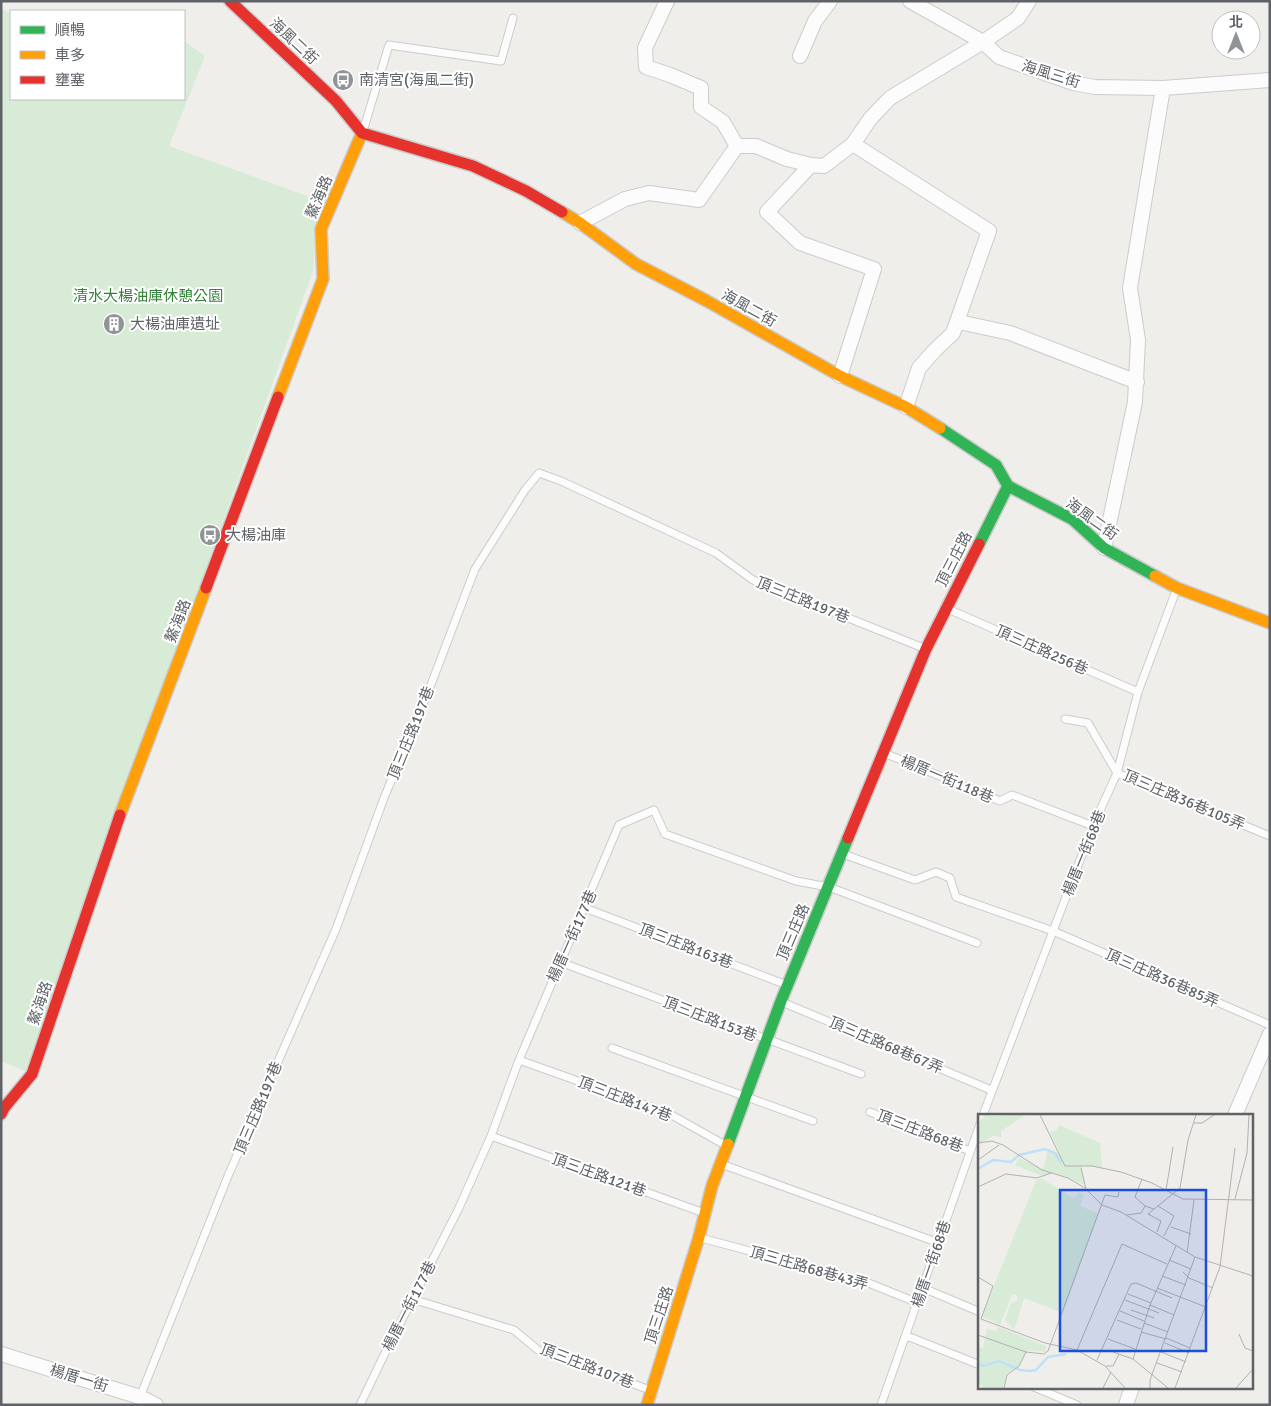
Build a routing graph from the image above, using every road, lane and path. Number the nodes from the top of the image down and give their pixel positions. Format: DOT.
graph roads {
  1 [pos="230,1"];
  2 [pos="667,1"];
  3 [pos="830,1"];
  4 [pos="1029,1"];
  5 [pos="915,3"];
  6 [pos="513,18"];
  7 [pos="983,42"];
  8 [pos="800,56"];
  9 [pos="1270,80"];
  10 [pos="1163,88"];
  11 [pos="362,134"];
  12 [pos="853,144"];
  13 [pos="737,146"];
  14 [pos="811,165"];
  15 [pos="580,223"];
  16 [pos="959,322"];
  17 [pos="840,376"];
  18 [pos="1137,382"];
  19 [pos="906,407"];
  20 [pos="1008,486"];
  21 [pos="1104,548"];
  22 [pos="1177,588"];
  23 [pos="946,608"];
  24 [pos="1270,623"];
  25 [pos="926,649"];
  26 [pos="1138,692"];
  27 [pos="1065,720"];
  28 [pos="884,753"];
  29 [pos="1117,773"];
  30 [pos="1093,826"];
  31 [pos="1270,836"];
  32 [pos="843,854"];
  33 [pos="829,887"];
  34 [pos="585,908"];
  35 [pos="1053,931"];
  36 [pos="977,943"];
  37 [pos="560,962"];
  38 [pos="787,985"];
  39 [pos="780,1001"];
  40 [pos="1270,1025"];
  41 [pos="1270,1034"];
  42 [pos="766,1040"];
  43 [pos="612,1048"];
  44 [pos="519,1060"];
  45 [pos="861,1074"];
  46 [pos="991,1090"];
  47 [pos="745,1097"];
  48 [pos="870,1112"];
  49 [pos="1,1114"];
  50 [pos="983,1114"];
  51 [pos="1236,1114"];
  52 [pos="813,1121"];
  53 [pos="978,1129"];
  54 [pos="491,1136"];
  55 [pos="727,1147"];
  56 [pos="970,1151"];
  57 [pos="721,1164"];
  58 [pos="706,1214"];
  59 [pos="699,1237"];
  60 [pos="938,1243"];
  61 [pos="923,1288"];
  62 [pos="412,1299"];
  63 [pos="918,1303"];
  64 [pos="978,1311"];
  65 [pos="907,1336"];
  66 [pos="1,1354"];
  67 [pos="978,1364"];
  68 [pos="1036,1388"];
  69 [pos="1132,1388"];
  70 [pos="651,1390"];
  71 [pos="140,1397"];
  72 [pos="156,1405"];
  73 [pos="360,1405"];
  74 [pos="647,1405"];
  75 [pos="881,1405"];
  76 [pos="1077,1405"];
  77 [pos="1126,1405"];
  1 -- 11 [label="street, 海風二街"];
  2 -- 13 [label="street"];
  3 -- 8 [label="street"];
  4 -- 7 [label="street"];
  5 -- 7 [label="street, 海風三街"];
  6 -- 11 [label="lane"];
  7 -- 10 [label="street, 海風三街"];
  7 -- 12 [label="street"];
  9 -- 10 [label="street, 海風三街"];
  10 -- 18 [label="street"];
  11 -- 15 [label="street, 海風二街"];
  11 -- 49 [label="street, 鰲海路"];
  12 -- 14 [label="street"];
  12 -- 16 [label="street"];
  13 -- 14 [label="street"];
  13 -- 15 [label="street"];
  14 -- 17 [label="street"];
  15 -- 17 [label="street, 海風二街"];
  16 -- 18 [label="street"];
  16 -- 19 [label="street"];
  17 -- 19 [label="street, 海風二街"];
  18 -- 21 [label="street"];
  19 -- 20 [label="street, 海風二街"];
  20 -- 21 [label="street, 海風二街"];
  20 -- 23 [label="street, 頂三庄路"];
  21 -- 22 [label="street, 海風二街"];
  22 -- 24 [label="street, 海風二街"];
  22 -- 26 [label="lane, 楊厝一街68巷"];
  23 -- 25 [label="street, 頂三庄路"];
  23 -- 26 [label="lane, 頂三庄路256巷"];
  25 -- 28 [label="street, 頂三庄路"];
  25 -- 71 [label="lane, 頂三庄路197巷"];
  26 -- 29 [label="lane, 楊厝一街68巷"];
  27 -- 29 [label="lane, 頂三庄路36巷105弄"];
  28 -- 30 [label="lane, 楊厝一街118巷"];
  28 -- 32 [label="street, 頂三庄路"];
  29 -- 30 [label="lane, 楊厝一街68巷"];
  29 -- 31 [label="lane, 頂三庄路36巷105弄"];
  30 -- 35 [label="lane, 楊厝一街68巷"];
  32 -- 33 [label="street, 頂三庄路"];
  32 -- 35 [label="lane, 頂三庄路36巷85弄"];
  33 -- 34 [label="lane, 楊厝一街177巷"];
  33 -- 36 [label="lane, 楊厝一街177巷"];
  33 -- 38 [label="street, 頂三庄路"];
  34 -- 37 [label="lane, 楊厝一街177巷"];
  34 -- 38 [label="lane, 頂三庄路163巷"];
  35 -- 40 [label="lane, 頂三庄路36巷85弄"];
  35 -- 46 [label="lane, 楊厝一街68巷"];
  37 -- 42 [label="lane, 頂三庄路153巷"];
  37 -- 44 [label="lane, 楊厝一街177巷"];
  38 -- 39 [label="street, 頂三庄路"];
  39 -- 42 [label="street, 頂三庄路"];
  39 -- 46 [label="lane, 頂三庄路68巷67弄"];
  41 -- 51 [label="street"];
  42 -- 45 [label="lane, 頂三庄路153巷"];
  42 -- 47 [label="street, 頂三庄路"];
  43 -- 47 [label="lane"];
  44 -- 54 [label="lane, 楊厝一街177巷"];
  44 -- 55 [label="lane, 頂三庄路147巷"];
  46 -- 50 [label="lane, 楊厝一街68巷"];
  47 -- 52 [label="lane"];
  47 -- 55 [label="street, 頂三庄路"];
  48 -- 56 [label="lane, 頂三庄路68巷"];
  53 -- 56 [label="lane, 楊厝一街68巷"];
  54 -- 58 [label="lane, 頂三庄路121巷"];
  54 -- 62 [label="lane, 楊厝一街177巷"];
  55 -- 57 [label="street, 頂三庄路"];
  56 -- 60 [label="lane, 楊厝一街68巷"];
  57 -- 58 [label="street, 頂三庄路"];
  57 -- 60 [label="lane"];
  58 -- 59 [label="street, 頂三庄路"];
  59 -- 63 [label="lane, 頂三庄路68巷43弄"];
  59 -- 70 [label="street, 頂三庄路"];
  60 -- 61 [label="lane, 楊厝一街68巷"];
  61 -- 63 [label="lane, 楊厝一街68巷"];
  61 -- 64 [label="lane"];
  62 -- 70 [label="lane, 頂三庄路107巷"];
  62 -- 73 [label="lane, 楊厝一街177巷"];
  63 -- 65 [label="lane, 楊厝一街68巷"];
  65 -- 67 [label="lane"];
  65 -- 75 [label="lane, 楊厝一街68巷"];
  66 -- 71 [label="street, 楊厝一街"];
  68 -- 76 [label="lane"];
  69 -- 77 [label="street"];
  70 -- 74 [label="street, 頂三庄路"];
  71 -- 72 [label="street, 楊厝一街"];
}
